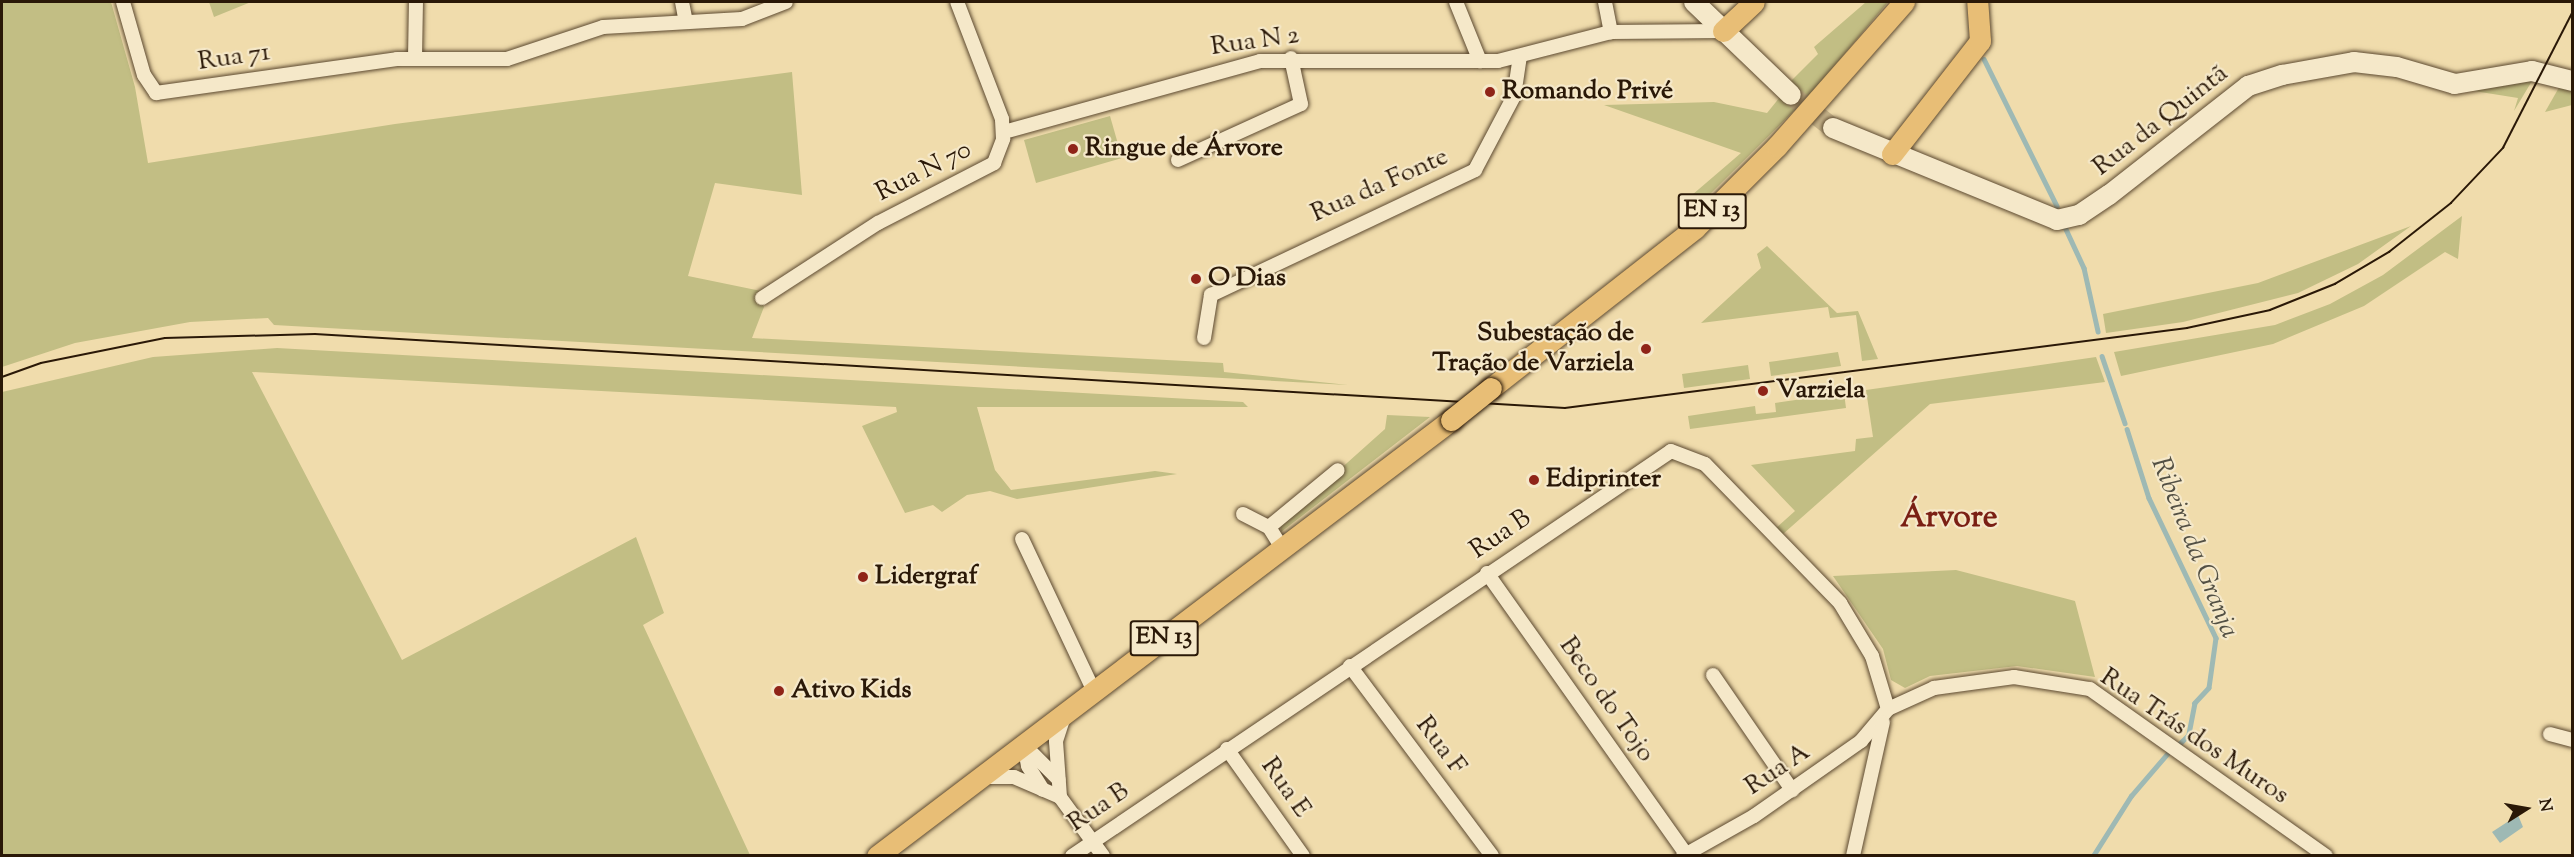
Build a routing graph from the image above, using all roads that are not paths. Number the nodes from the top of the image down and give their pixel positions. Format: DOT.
graph roads {
  1 [pos="123,2"];
  2 [pos="416,2"];
  3 [pos="682,2"];
  4 [pos="786,2"];
  5 [pos="957,2"];
  6 [pos="1456,2"];
  7 [pos="1605,2"];
  8 [pos="1694,2"];
  9 [pos="1754,2"];
  10 [pos="1904,2"];
  11 [pos="1962,2"];
  12 [pos="1977,2"];
  13 [pos="686,22"];
  14 [pos="1983,25"];
  15 [pos="1723,30"];
  16 [pos="1611,32"];
  17 [pos="1520,56"];
  18 [pos="415,58"];
  19 [pos="1291,58"];
  20 [pos="1480,62"];
  21 [pos="2572,81"];
  22 [pos="1791,95"];
  23 [pos="1833,128"];
  24 [pos="1004,132"];
  25 [pos="1892,154"];
  26 [pos="1178,160"];
  27 [pos="762,298"];
  28 [pos="1204,338"];
  29 [pos="1338,470"];
  30 [pos="1243,514"];
  31 [pos="1269,527"];
  32 [pos="1022,539"];
  33 [pos="1282,548"];
  34 [pos="1487,573"];
  35 [pos="1350,666"];
  36 [pos="1713,675"];
  37 [pos="1094,691"];
  38 [pos="1888,709"];
  39 [pos="1065,714"];
  40 [pos="2550,734"];
  41 [pos="2572,740"];
  42 [pos="1024,745"];
  43 [pos="1227,749"];
  44 [pos="982,777"];
  45 [pos="1059,780"];
  46 [pos="1043,789"];
  47 [pos="1792,790"];
  48 [pos="1060,797"];
  49 [pos="1092,840"];
  50 [pos="877,855"];
  51 [pos="1072,855"];
  52 [pos="1103,855"];
  53 [pos="1303,855"];
  54 [pos="1492,855"];
  55 [pos="1684,855"];
  56 [pos="1853,855"];
  57 [pos="2326,855"];
  1 -- 18 [label="street, Rua 71"];
  2 -- 18 [label="street"];
  3 -- 13 [label="street"];
  4 -- 13 [label="street, Rua 71"];
  5 -- 24 [label="street, Rua N 70"];
  6 -- 20 [label="street"];
  7 -- 16 [label="street"];
  8 -- 15 [label="street"];
  9 -- 15 [label="main road"];
  10 -- 33 [label="main road, EN 13, bridge"];
  11 -- 14 [label="main road"];
  12 -- 14 [label="main road"];
  13 -- 18 [label="street, Rua 71"];
  14 -- 25 [label="main road"];
  15 -- 16 [label="street"];
  15 -- 22 [label="street"];
  16 -- 17 [label="street"];
  17 -- 20 [label="street, Rua N 2"];
  17 -- 28 [label="street, Rua da Fonte"];
  19 -- 20 [label="street, Rua N 2"];
  19 -- 24 [label="street, Rua N 2"];
  19 -- 26 [label="street"];
  21 -- 25 [label="street, Rua da Quintã"];
  23 -- 25 [label="street, Rua da Quintã"];
  24 -- 27 [label="street, Rua N 70"];
  29 -- 31 [label="street"];
  30 -- 31 [label="street"];
  31 -- 33 [label="street"];
  32 -- 37 [label="street"];
  33 -- 37 [label="main road, EN 13"];
  34 -- 35 [label="street, Rua B"];
  34 -- 38 [label="street, Rua B"];
  34 -- 55 [label="street, Beco do Tojo"];
  35 -- 43 [label="street, Rua B"];
  35 -- 54 [label="street, Rua F"];
  36 -- 47 [label="street"];
  37 -- 39 [label="main road, EN 13"];
  38 -- 47 [label="street, Rua A"];
  38 -- 56 [label="street"];
  38 -- 57 [label="street, Rua Trás dos Muros"];
  39 -- 42 [label="main road, EN 13"];
  39 -- 45 [label="street"];
  40 -- 41 [label="street"];
  42 -- 44 [label="main road, EN 13"];
  42 -- 45 [label="street"];
  42 -- 46 [label="street"];
  43 -- 49 [label="street, Rua B"];
  43 -- 53 [label="street, Rua E"];
  44 -- 46 [label="street"];
  44 -- 50 [label="main road, EN 13"];
  45 -- 48 [label="street"];
  46 -- 48 [label="street"];
  47 -- 55 [label="street, Rua A"];
  48 -- 49 [label="street"];
  49 -- 51 [label="street, Rua B"];
  49 -- 52 [label="street"];
}
